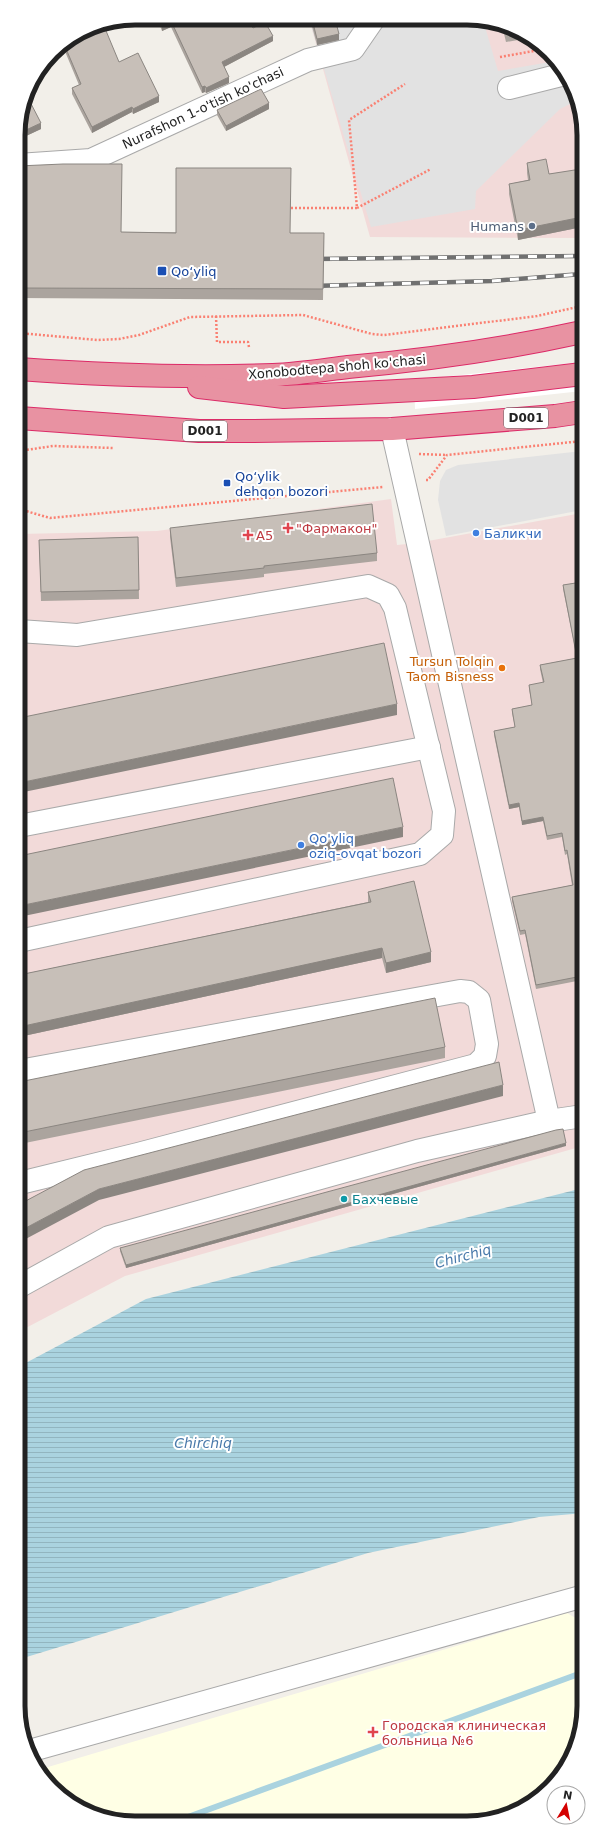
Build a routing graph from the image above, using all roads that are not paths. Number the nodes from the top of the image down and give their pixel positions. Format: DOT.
graph roads {
  1 [pos="370,25"];
  2 [pos="559,76"];
  3 [pos="510,88"];
  4 [pos="25,165"];
  5 [pos="577,333"];
  6 [pos="25,369"];
  7 [pos="78,373"];
  8 [pos="577,375"];
  9 [pos="577,413"];
  10 [pos="25,418"];
  11 [pos="392,429"];
  12 [pos="25,631"];
  13 [pos="429,747"];
  14 [pos="25,825"];
  15 [pos="25,940"];
  16 [pos="25,1070"];
  17 [pos="577,1117"];
  18 [pos="549,1121"];
  19 [pos="25,1182"];
  20 [pos="25,1283"];
  21 [pos="577,1598"];
  22 [pos="34,1750"];
  1 -- 4 [label="street, Nurafshon 1-o'tish ko'chasi"];
  2 -- 3 [label="street"];
  5 -- 7 [label="highway, Xonobodtepa shoh ko'chasi"];
  6 -- 7 [label="highway, Xonobodtepa shoh ko'chasi"];
  7 -- 8 [label="highway"];
  9 -- 11 [label="highway, D001"];
  10 -- 11 [label="highway, D001"];
  11 -- 18 [label="street"];
  12 -- 13 [label="street"];
  13 -- 14 [label="street"];
  13 -- 15 [label="street"];
  16 -- 19 [label="street"];
  17 -- 18 [label="street"];
  18 -- 20 [label="street"];
  21 -- 22 [label="street"];
}
